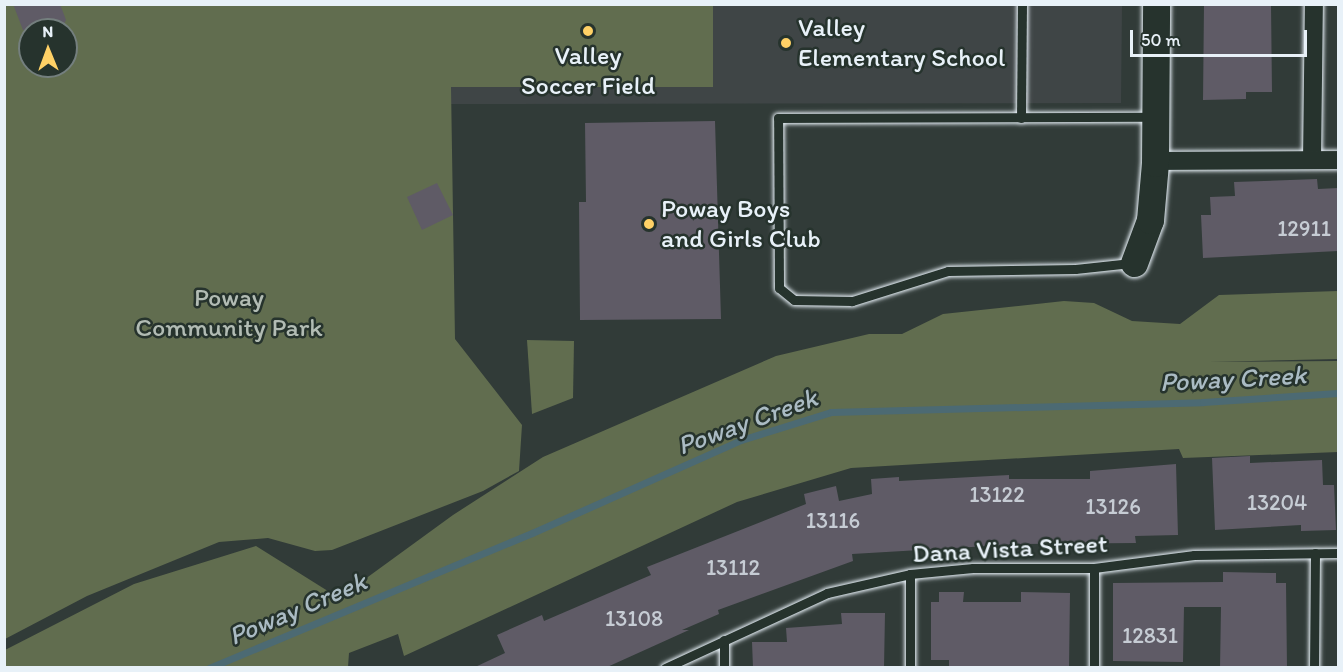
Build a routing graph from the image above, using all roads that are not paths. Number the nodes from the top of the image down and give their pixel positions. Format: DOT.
graph roads {
  1 [pos="1022,4"];
  2 [pos="1156,4"];
  3 [pos="1314,4"];
  4 [pos="1155,117"];
  5 [pos="1021,118"];
  6 [pos="1312,160"];
  7 [pos="1338,160"];
  8 [pos="1155,161"];
  9 [pos="1134,263"];
  10 [pos="1315,553"];
  11 [pos="1338,553"];
  12 [pos="1094,568"];
  13 [pos="910,574"];
  14 [pos="724,640"];
  15 [pos="665,668"];
  16 [pos="724,668"];
  17 [pos="910,668"];
  18 [pos="1094,668"];
  19 [pos="1314,668"];
  1 -- 5 [label="lane"];
  2 -- 4 [label="street"];
  3 -- 6 [label="street"];
  4 -- 5 [label="lane"];
  4 -- 8 [label="street"];
  5 -- 9 [label="lane"];
  6 -- 7 [label="street"];
  6 -- 8 [label="street"];
  8 -- 9 [label="street"];
  10 -- 11 [label="lane, Dana Vista Street"];
  10 -- 12 [label="lane, Dana Vista Street"];
  10 -- 19 [label="lane"];
  12 -- 13 [label="lane, Dana Vista Street"];
  12 -- 18 [label="lane"];
  13 -- 14 [label="lane, Dana Vista Street"];
  13 -- 17 [label="lane"];
  14 -- 15 [label="lane, Dana Vista Street"];
  14 -- 16 [label="lane"];
}
